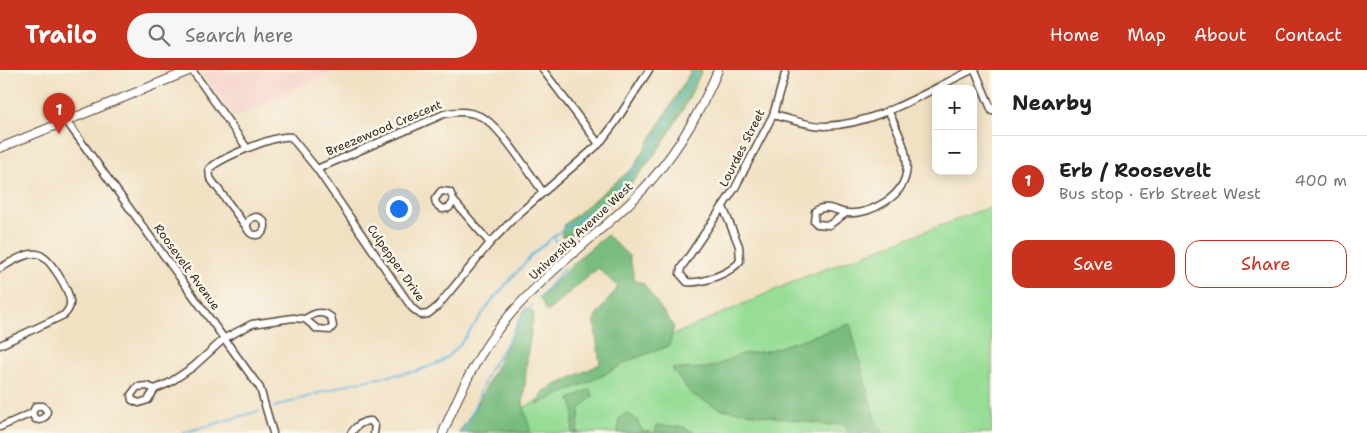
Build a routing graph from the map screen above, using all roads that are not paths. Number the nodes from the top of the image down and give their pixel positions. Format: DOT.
graph roads {
  1 [pos="191,70"];
  2 [pos="543,70"];
  3 [pos="649,70"];
  4 [pos="718,70"];
  5 [pos="786,70"];
  6 [pos="973,70"];
  7 [pos="888,110"];
  8 [pos="992,111"];
  9 [pos="773,115"];
  10 [pos="67,122"];
  11 [pos="599,144"];
  12 [pos="0,148"];
  13 [pos="247,148"];
  14 [pos="317,169"];
  15 [pos="543,192"];
  16 [pos="454,201"];
  17 [pos="723,207"];
  18 [pos="846,213"];
  19 [pos="247,228"];
  20 [pos="490,243"];
  21 [pos="0,268"];
  22 [pos="305,319"];
  23 [pos="225,338"];
  24 [pos="0,345"];
  25 [pos="155,390"];
  26 [pos="32,413"];
  27 [pos="0,427"];
  28 [pos="273,433"];
  29 [pos="351,433"];
  30 [pos="374,433"];
  31 [pos="443,433"];
  1 -- 10 [label="main road"];
  1 -- 13 [label="street"];
  2 -- 11 [label="street"];
  3 -- 11 [label="street, Culpepper Drive"];
  4 -- 31 [label="main road, University Avenue West"];
  5 -- 9 [label="street, Lourdes Street"];
  6 -- 7 [label="street"];
  6 -- 8 [label="street"];
  7 -- 9 [label="street"];
  7 -- 18 [label="street"];
  9 -- 17 [label="street, Lourdes Street"];
  10 -- 12 [label="main road"];
  10 -- 23 [label="street, Roosevelt Avenue"];
  11 -- 15 [label="street, Culpepper Drive"];
  13 -- 14 [label="street, Culpepper Drive"];
  13 -- 19 [label="street"];
  14 -- 15 [label="street, Breezewood Crescent"];
  14 -- 20 [label="street, Culpepper Drive"];
  15 -- 20 [label="street, Culpepper Drive"];
  16 -- 20 [label="street"];
  17 -- 17 [label="street, Lourdes Street"];
  18 -- 18 [label="street"];
  21 -- 24 [label="street"];
  22 -- 23 [label="street"];
  23 -- 25 [label="street"];
  23 -- 28 [label="street, Roosevelt Avenue"];
  26 -- 27 [label="street"];
  29 -- 30 [label="street"];
}
